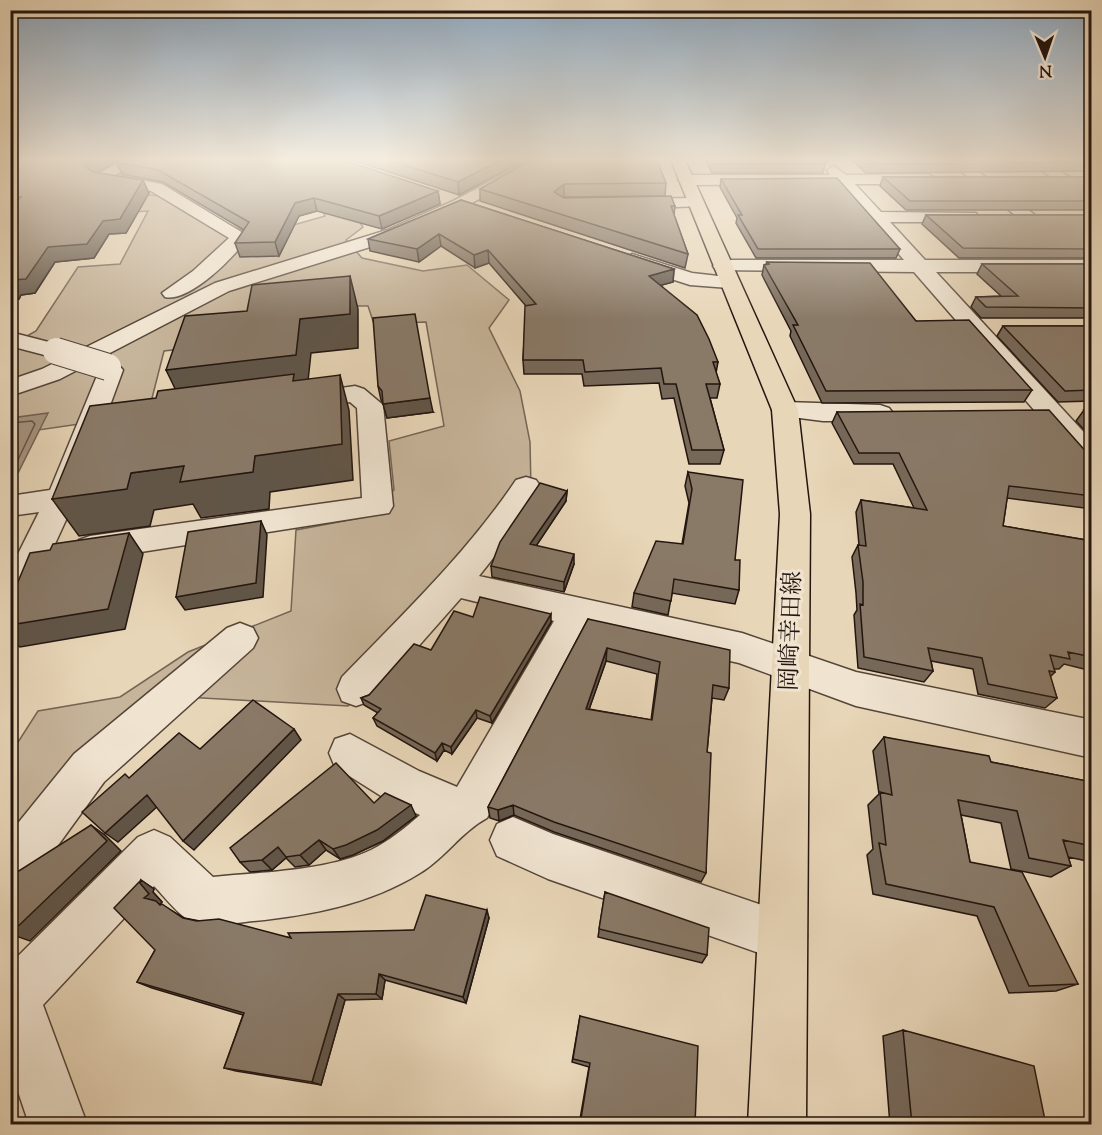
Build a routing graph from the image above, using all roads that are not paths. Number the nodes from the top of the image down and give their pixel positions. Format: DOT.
graph roads {
  1 [pos="200,213"];
  2 [pos="439,213"];
  3 [pos="700,213"];
  4 [pos="873,213"];
  5 [pos="1022,213"];
  6 [pos="877,217"];
  7 [pos="1027,217"];
  8 [pos="1059,217"];
  9 [pos="613,254"];
  10 [pos="919,266"];
  11 [pos="1091,266"];
  12 [pos="726,274"];
  13 [pos="133,332"];
  14 [pos="10,339"];
  15 [pos="10,389"];
  16 [pos="274,404"];
  17 [pos="785,410"];
  18 [pos="1081,411"];
  19 [pos="1014,412"];
  20 [pos="1050,412"];
  21 [pos="907,413"];
  22 [pos="124,423"];
  23 [pos="90,427"];
  24 [pos="1092,459"];
  25 [pos="526,487"];
  26 [pos="61,498"];
  27 [pos="10,506"];
  28 [pos="32,556"];
  29 [pos="454,583"];
  30 [pos="10,606"];
  31 [pos="577,613"];
  32 [pos="240,638"];
  33 [pos="792,666"];
  34 [pos="356,689"];
  35 [pos="1092,739"];
  36 [pos="350,753"];
  37 [pos="459,810"];
  38 [pos="513,840"];
  39 [pos="10,871"];
  40 [pos="782,936"];
  41 [pos="13,992"];
  42 [pos="58,1125"];
  43 [pos="777,1125"];
  1 -- 13 [label="street"];
  2 -- 13 [label="street"];
  3 -- 12 [label="main road, 岡崎幸田線"];
  4 -- 6 [label="street"];
  5 -- 7 [label="street"];
  6 -- 7 [label="street"];
  6 -- 10 [label="street"];
  7 -- 8 [label="street"];
  7 -- 11 [label="street"];
  9 -- 12 [label="street"];
  10 -- 11 [label="street"];
  10 -- 12 [label="street"];
  10 -- 20 [label="street"];
  12 -- 17 [label="main road, 岡崎幸田線"];
  13 -- 15 [label="street"];
  14 -- 23 [label="street, bridge"];
  16 -- 28 [label="street"];
  17 -- 21 [label="street"];
  17 -- 33 [label="main road, 岡崎幸田線"];
  18 -- 20 [label="street"];
  19 -- 20 [label="street"];
  20 -- 24 [label="street"];
  22 -- 23 [label="street"];
  23 -- 26 [label="street"];
  25 -- 29 [label="street"];
  26 -- 27 [label="street"];
  26 -- 28 [label="street"];
  28 -- 30 [label="street"];
  29 -- 31 [label="street"];
  29 -- 34 [label="street"];
  31 -- 33 [label="street"];
  31 -- 37 [label="street"];
  32 -- 39 [label="street"];
  33 -- 35 [label="street"];
  33 -- 40 [label="main road, 岡崎幸田線"];
  36 -- 37 [label="street"];
  37 -- 41 [label="street"];
  38 -- 40 [label="street"];
  40 -- 43 [label="main road, 岡崎幸田線"];
  41 -- 42 [label="street"];
}
